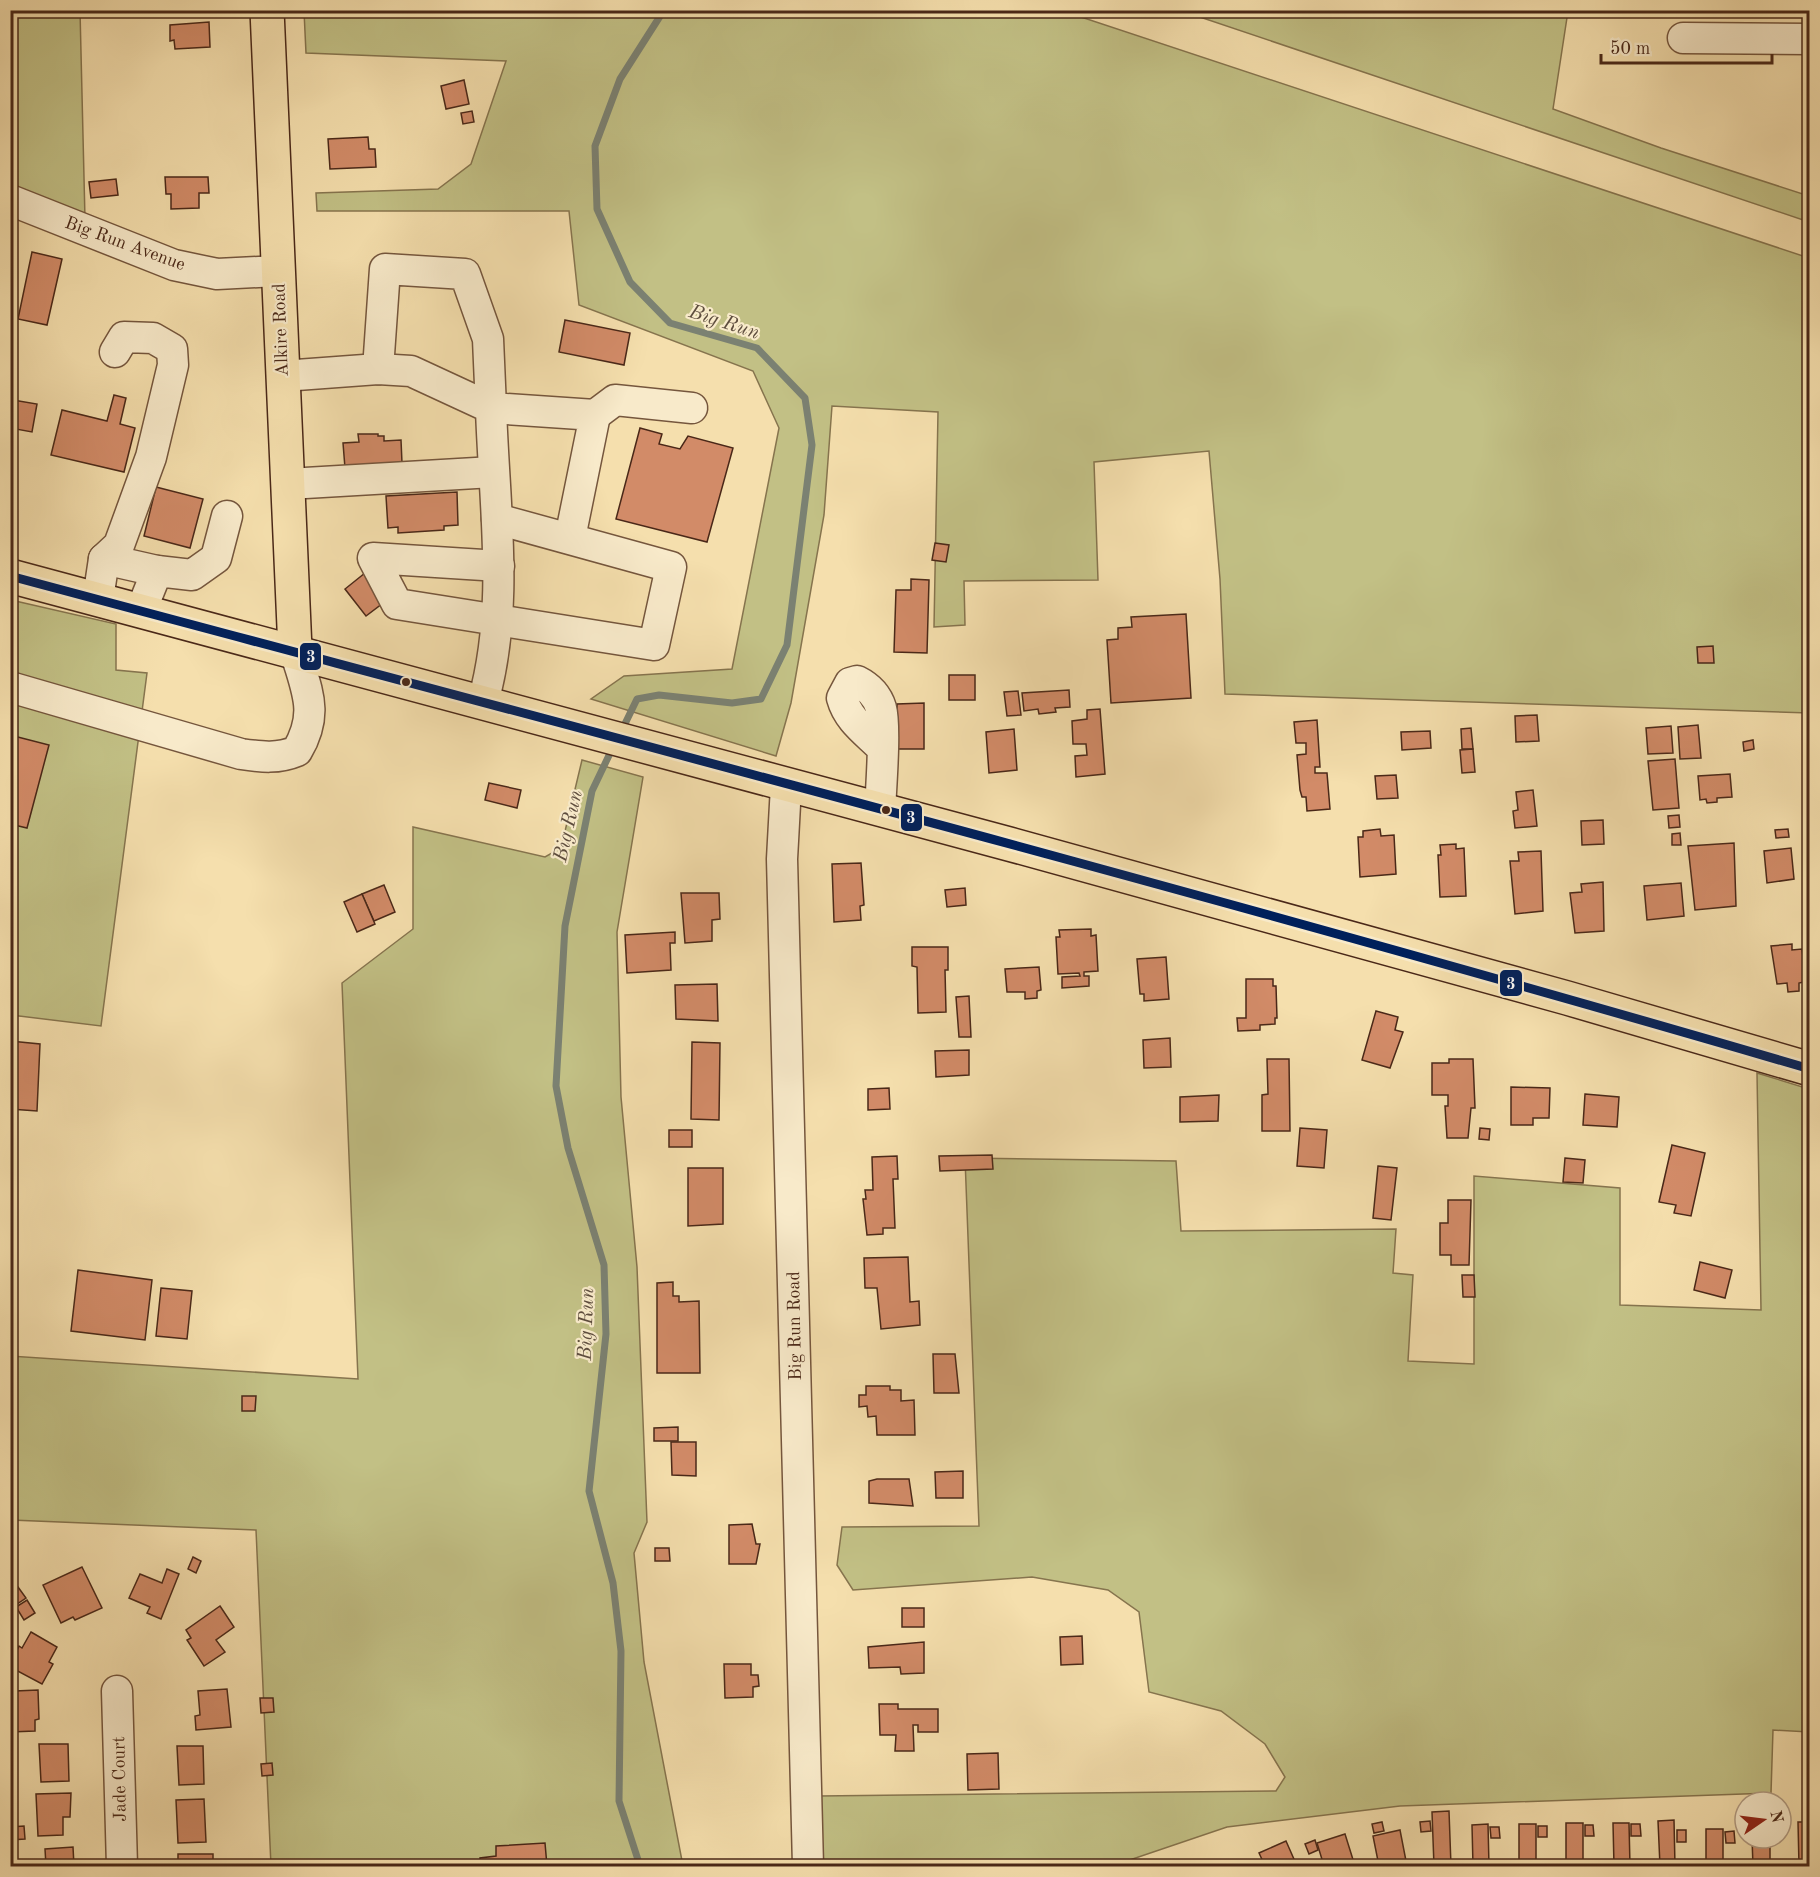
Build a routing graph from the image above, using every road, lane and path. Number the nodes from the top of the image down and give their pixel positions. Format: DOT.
graph roads {
  1 [pos="267,10"];
  2 [pos="1683,38"];
  3 [pos="1809,39"];
  4 [pos="10,200"];
  5 [pos="278,271"];
  6 [pos="115,352"];
  7 [pos="378,369"];
  8 [pos="283,376"];
  9 [pos="491,408"];
  10 [pos="692,408"];
  11 [pos="595,415"];
  12 [pos="493,472"];
  13 [pos="288,484"];
  14 [pos="227,516"];
  15 [pos="497,519"];
  16 [pos="570,538"];
  17 [pos="104,559"];
  18 [pos="499,566"];
  19 [pos="157,571"];
  20 [pos="10,576"];
  21 [pos="98,599"];
  22 [pos="141,611"];
  23 [pos="497,620"];
  24 [pos="295,650"];
  25 [pos="10,687"];
  26 [pos="483,702"];
  27 [pos="881,747"];
  28 [pos="786,786"];
  29 [pos="880,810"];
  30 [pos="1809,1069"];
  31 [pos="117,1691"];
  32 [pos="122,1866"];
  33 [pos="808,1866"];
  1 -- 5 [label="main road, Alkire Road"];
  2 -- 3 [label="street"];
  4 -- 5 [label="street, Big Run Avenue"];
  5 -- 8 [label="main road, Alkire Road"];
  6 -- 17 [label="street"];
  7 -- 8 [label="street"];
  7 -- 9 [label="street"];
  7 -- 9 [label="street"];
  8 -- 13 [label="main road, Alkire Road"];
  9 -- 11 [label="street"];
  9 -- 12 [label="street"];
  10 -- 11 [label="street"];
  11 -- 16 [label="street"];
  12 -- 13 [label="street"];
  12 -- 15 [label="street"];
  13 -- 24 [label="main road, Alkire Road"];
  14 -- 19 [label="street"];
  15 -- 16 [label="street"];
  15 -- 18 [label="street"];
  16 -- 23 [label="street"];
  17 -- 19 [label="street"];
  17 -- 21 [label="street"];
  18 -- 23 [label="street"];
  18 -- 23 [label="street"];
  19 -- 22 [label="street"];
  20 -- 21 [label="main road"];
  21 -- 22 [label="main road"];
  22 -- 24 [label="main road"];
  23 -- 26 [label="street"];
  24 -- 25 [label="street"];
  24 -- 26 [label="main road"];
  26 -- 28 [label="main road"];
  27 -- 29 [label="street"];
  28 -- 29 [label="main road"];
  28 -- 33 [label="street, Big Run Road"];
  29 -- 30 [label="main road"];
  31 -- 32 [label="street, Jade Court"];
}
